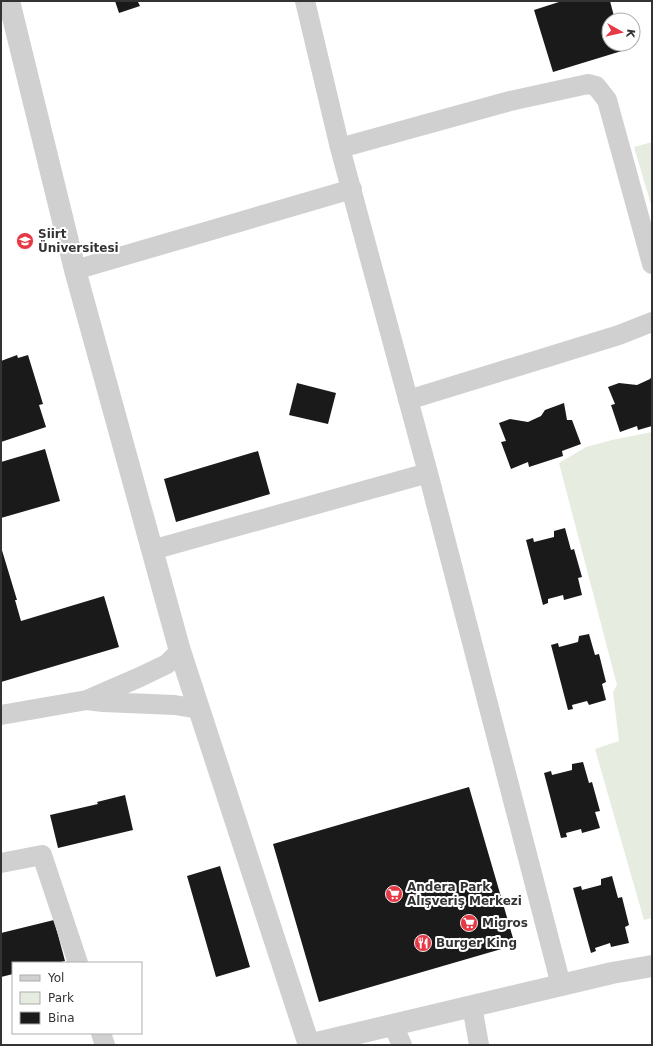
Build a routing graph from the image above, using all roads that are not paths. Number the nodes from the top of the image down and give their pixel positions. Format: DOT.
graph roads {
  1 [pos="9,1"];
  2 [pos="305,1"];
  3 [pos="340,148"];
  4 [pos="352,190"];
  5 [pos="652,264"];
  6 [pos="75,270"];
  7 [pos="652,322"];
  8 [pos="408,400"];
  9 [pos="428,473"];
  10 [pos="152,550"];
  11 [pos="180,651"];
  12 [pos="88,700"];
  13 [pos="199,709"];
  14 [pos="1,715"];
  15 [pos="1,863"];
  16 [pos="78,962"];
  17 [pos="652,966"];
  18 [pos="561,985"];
  19 [pos="472,1006"];
  20 [pos="393,1025"];
  21 [pos="101,1034"];
  22 [pos="105,1045"];
  23 [pos="308,1045"];
  24 [pos="402,1045"];
  25 [pos="479,1045"];
  1 -- 6 [label="street"];
  2 -- 3 [label="street"];
  3 -- 4 [label="street"];
  3 -- 5 [label="street"];
  4 -- 6 [label="street"];
  4 -- 8 [label="street"];
  6 -- 10 [label="street"];
  7 -- 8 [label="street"];
  8 -- 9 [label="street"];
  9 -- 10 [label="street"];
  9 -- 18 [label="street"];
  10 -- 11 [label="street"];
  11 -- 12 [label="street"];
  11 -- 13 [label="street"];
  12 -- 13 [label="street"];
  12 -- 14 [label="street"];
  13 -- 23 [label="street"];
  15 -- 16 [label="street"];
  17 -- 18 [label="street"];
  18 -- 19 [label="street"];
  19 -- 20 [label="street"];
  19 -- 25 [label="street"];
  20 -- 23 [label="street"];
  20 -- 24 [label="street"];
  21 -- 22 [label="street"];
}
